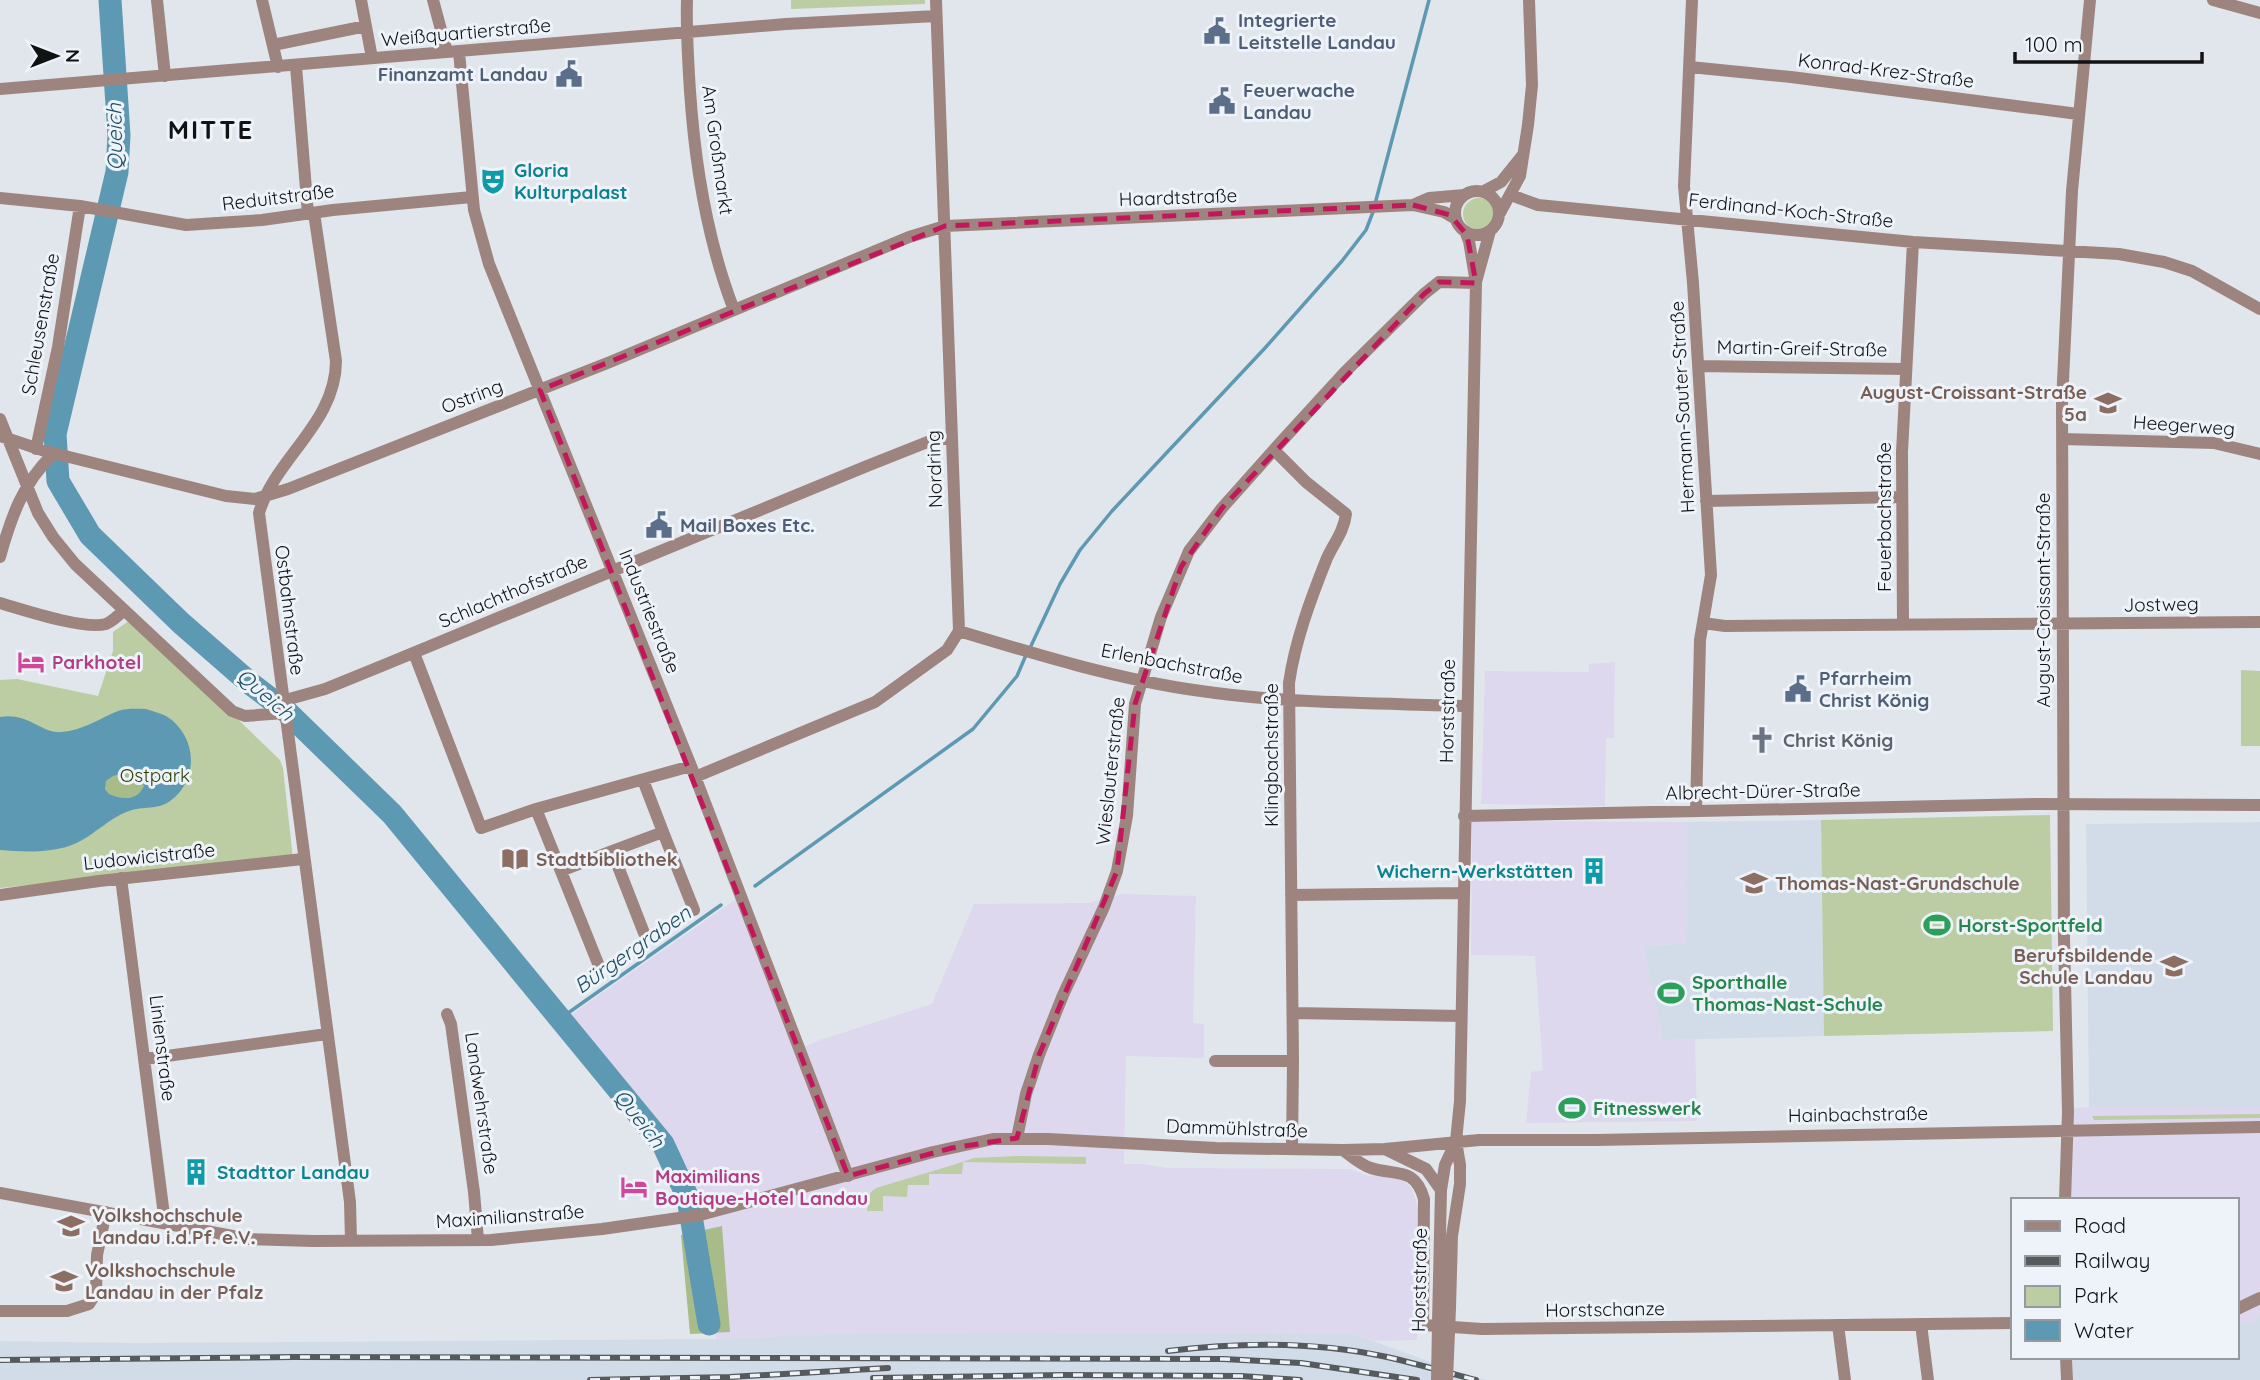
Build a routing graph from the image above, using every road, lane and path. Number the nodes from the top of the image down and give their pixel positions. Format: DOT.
graph roads {
  1 [pos="158,0"];
  2 [pos="262,0"];
  3 [pos="361,0"];
  4 [pos="433,0"];
  5 [pos="687,0"];
  6 [pos="936,0"];
  7 [pos="1529,0"];
  8 [pos="1692,0"];
  9 [pos="2090,0"];
  10 [pos="2213,0"];
  11 [pos="2259,14"];
  12 [pos="936,16"];
  13 [pos="366,26"];
  14 [pos="686,33"];
  15 [pos="273,44"];
  16 [pos="453,52"];
  17 [pos="372,58"];
  18 [pos="296,66"];
  19 [pos="278,67"];
  20 [pos="1690,67"];
  21 [pos="165,76"];
  22 [pos="0,89"];
  23 [pos="2078,114"];
  24 [pos="1523,155"];
  25 [pos="1484,191"];
  26 [pos="1511,194"];
  27 [pos="1464,195"];
  28 [pos="472,197"];
  29 [pos="0,198"];
  30 [pos="1413,205"];
  31 [pos="85,207"];
  32 [pos="311,213"];
  33 [pos="1500,213"];
  34 [pos="1687,218"];
  35 [pos="1456,219"];
  36 [pos="945,226"];
  37 [pos="1465,231"];
  38 [pos="1490,231"];
  39 [pos="1913,242"];
  40 [pos="2069,250"];
  41 [pos="1476,283"];
  42 [pos="2260,309"];
  43 [pos="734,310"];
  44 [pos="1699,366"];
  45 [pos="1906,369"];
  46 [pos="540,390"];
  47 [pos="0,419"];
  48 [pos="952,437"];
  49 [pos="4,438"];
  50 [pos="2062,439"];
  51 [pos="1274,450"];
  52 [pos="45,451"];
  53 [pos="2260,454"];
  54 [pos="26,486"];
  55 [pos="265,496"];
  56 [pos="1902,498"];
  57 [pos="1706,501"];
  58 [pos="0,557"];
  59 [pos="612,570"];
  60 [pos="0,603"];
  61 [pos="124,610"];
  62 [pos="2260,622"];
  63 [pos="1703,623"];
  64 [pos="2062,624"];
  65 [pos="1903,625"];
  66 [pos="959,631"];
  67 [pos="414,653"];
  68 [pos="1141,680"];
  69 [pos="1289,699"];
  70 [pos="1467,706"];
  71 [pos="283,707"];
  72 [pos="693,772"];
  73 [pos="643,780"];
  74 [pos="2260,804"];
  75 [pos="2063,805"];
  76 [pos="536,809"];
  77 [pos="1696,811"];
  78 [pos="1464,816"];
  79 [pos="663,832"];
  80 [pos="612,851"];
  81 [pos="303,859"];
  82 [pos="561,871"];
  83 [pos="121,878"];
  84 [pos="1462,893"];
  85 [pos="0,895"];
  86 [pos="1291,895"];
  87 [pos="694,910"];
  88 [pos="644,933"];
  89 [pos="599,966"];
  90 [pos="1293,1013"];
  91 [pos="447,1014"];
  92 [pos="1461,1016"];
  93 [pos="327,1034"];
  94 [pos="145,1059"];
  95 [pos="1215,1061"];
  96 [pos="1293,1061"];
  97 [pos="2260,1127"];
  98 [pos="2067,1130"];
  99 [pos="1017,1138"];
  100 [pos="1456,1141"];
  101 [pos="1292,1149"];
  102 [pos="1385,1149"];
  103 [pos="1343,1150"];
  104 [pos="848,1175"];
  105 [pos="1441,1190"];
  106 [pos="0,1192"];
  107 [pos="2066,1198"];
  108 [pos="106,1212"];
  109 [pos="165,1223"];
  110 [pos="1445,1236"];
  111 [pos="478,1240"];
  112 [pos="351,1241"];
  113 [pos="2260,1298"];
  114 [pos="2239,1309"];
  115 [pos="0,1311"];
  116 [pos="2011,1323"];
  117 [pos="1921,1324"];
  118 [pos="1838,1325"];
  119 [pos="2066,1359"];
  120 [pos="1437,1380"];
  121 [pos="1447,1380"];
  122 [pos="1844,1380"];
  123 [pos="1928,1380"];
  124 [pos="2067,1380"];
  1 -- 21 [label="street"];
  2 -- 15 [label="street"];
  3 -- 13 [label="street"];
  4 -- 16 [label="street, Industriestraße"];
  5 -- 14 [label="street, Am Großmarkt"];
  6 -- 12 [label="street, Nordring"];
  7 -- 24 [label="street, Horststraße"];
  8 -- 20 [label="street, Hermann-Sauter-Straße"];
  9 -- 23 [label="street, August-Croissant-Straße"];
  10 -- 11 [label="street"];
  12 -- 14 [label="street, Weißquartierstraße"];
  12 -- 36 [label="street, Nordring"];
  13 -- 15 [label="street"];
  13 -- 17 [label="street"];
  14 -- 16 [label="street, Weißquartierstraße"];
  14 -- 43 [label="street, Am Großmarkt"];
  15 -- 19 [label="street"];
  16 -- 17 [label="street, Weißquartierstraße"];
  16 -- 28 [label="street, Industriestraße"];
  17 -- 18 [label="street, Weißquartierstraße"];
  18 -- 19 [label="street, Weißquartierstraße"];
  18 -- 32 [label="street, Ostbahnstraße"];
  19 -- 21 [label="street, Weißquartierstraße"];
  20 -- 23 [label="street, Konrad-Krez-Straße"];
  20 -- 34 [label="street, Hermann-Sauter-Straße"];
  21 -- 22 [label="street, Weißquartierstraße"];
  23 -- 40 [label="street, August-Croissant-Straße"];
  24 -- 25 [label="street"];
  24 -- 26 [label="street, Horststraße"];
  25 -- 27 [label="street"];
  25 -- 33 [label="street"];
  26 -- 33 [label="street, Horststraße"];
  26 -- 34 [label="street, Ferdinand-Koch-Straße"];
  27 -- 30 [label="street, Haardtstraße"];
  27 -- 35 [label="street"];
  28 -- 32 [label="street, Reduitstraße"];
  28 -- 46 [label="street, Industriestraße"];
  29 -- 31 [label="street, Reduitstraße"];
  30 -- 35 [label="street, Haardtstraße"];
  30 -- 36 [label="street, Haardtstraße"];
  31 -- 32 [label="street, Reduitstraße"];
  31 -- 52 [label="street, Schleusenstraße"];
  32 -- 55 [label="street, Ostbahnstraße"];
  33 -- 38 [label="street, Horststraße"];
  34 -- 39 [label="street, Ferdinand-Koch-Straße"];
  34 -- 44 [label="street, Hermann-Sauter-Straße"];
  35 -- 37 [label="street, Horststraße"];
  36 -- 43 [label="street, Ostring"];
  36 -- 48 [label="street, Nordring"];
  37 -- 38 [label="street"];
  37 -- 41 [label="street, Horststraße"];
  38 -- 41 [label="street, Horststraße"];
  39 -- 40 [label="street, Ferdinand-Koch-Straße"];
  39 -- 45 [label="street, Feuerbachstraße"];
  40 -- 42 [label="street, Ferdinand-Koch-Straße"];
  40 -- 50 [label="street, August-Croissant-Straße"];
  41 -- 51 [label="street, Wieslauterstraße"];
  41 -- 70 [label="street, Horststraße"];
  43 -- 46 [label="street, Ostring"];
  44 -- 45 [label="street, Martin-Greif-Straße"];
  44 -- 57 [label="street, Hermann-Sauter-Straße"];
  45 -- 56 [label="street, Feuerbachstraße"];
  46 -- 55 [label="street, Ostring"];
  46 -- 59 [label="street, Industriestraße"];
  47 -- 49 [label="street, Schlachthofstraße"];
  48 -- 59 [label="street, Schlachthofstraße"];
  48 -- 66 [label="street, Nordring"];
  49 -- 52 [label="street, Ostring"];
  49 -- 54 [label="street, Schlachthofstraße"];
  50 -- 53 [label="street, Heegerweg"];
  50 -- 64 [label="street, August-Croissant-Straße"];
  51 -- 68 [label="street, Wieslauterstraße"];
  51 -- 69 [label="street, Klingbachstraße"];
  52 -- 54 [label="street"];
  52 -- 55 [label="street, Ostring"];
  54 -- 58 [label="street"];
  54 -- 61 [label="street, Schlachthofstraße"];
  55 -- 71 [label="street, Ostbahnstraße"];
  56 -- 57 [label="street"];
  56 -- 65 [label="street, Feuerbachstraße"];
  57 -- 63 [label="street, Hermann-Sauter-Straße"];
  59 -- 67 [label="street, Schlachthofstraße"];
  59 -- 72 [label="street, Industriestraße"];
  60 -- 61 [label="street"];
  61 -- 71 [label="street, Schlachthofstraße"];
  62 -- 64 [label="street, Jostweg"];
  63 -- 65 [label="street, Jostweg"];
  63 -- 77 [label="street, Hermann-Sauter-Straße"];
  64 -- 65 [label="street, Jostweg"];
  64 -- 75 [label="street, August-Croissant-Straße"];
  66 -- 68 [label="street, Erlenbachstraße"];
  66 -- 72 [label="street"];
  67 -- 71 [label="street, Schlachthofstraße"];
  67 -- 76 [label="street"];
  68 -- 69 [label="street, Erlenbachstraße"];
  68 -- 99 [label="street, Wieslauterstraße"];
  69 -- 70 [label="street, Erlenbachstraße"];
  69 -- 86 [label="street, Klingbachstraße"];
  70 -- 78 [label="street, Horststraße"];
  71 -- 81 [label="street, Ostbahnstraße"];
  72 -- 73 [label="street"];
  72 -- 104 [label="street, Industriestraße"];
  73 -- 76 [label="street"];
  73 -- 79 [label="street"];
  74 -- 75 [label="street, Albrecht-Dürer-Straße"];
  75 -- 77 [label="street, Albrecht-Dürer-Straße"];
  75 -- 98 [label="street, August-Croissant-Straße"];
  76 -- 82 [label="street"];
  77 -- 78 [label="street, Albrecht-Dürer-Straße"];
  78 -- 84 [label="street, Horststraße"];
  79 -- 80 [label="street"];
  79 -- 87 [label="street"];
  80 -- 82 [label="street"];
  80 -- 88 [label="street"];
  81 -- 83 [label="street, Ludowicistraße"];
  81 -- 93 [label="street, Ostbahnstraße"];
  82 -- 89 [label="street"];
  83 -- 85 [label="street, Ludowicistraße"];
  83 -- 94 [label="street, Linienstraße"];
  84 -- 86 [label="street"];
  84 -- 92 [label="street, Horststraße"];
  86 -- 90 [label="street, Klingbachstraße"];
  90 -- 92 [label="street"];
  90 -- 96 [label="street, Klingbachstraße"];
  91 -- 111 [label="street, Landwehrstraße"];
  92 -- 100 [label="street, Horststraße"];
  93 -- 94 [label="street"];
  93 -- 112 [label="street, Ostbahnstraße"];
  94 -- 109 [label="street, Linienstraße"];
  95 -- 96 [label="street"];
  96 -- 101 [label="street, Klingbachstraße"];
  97 -- 98 [label="street, Hainbachstraße"];
  98 -- 100 [label="street, Hainbachstraße"];
  98 -- 107 [label="street, August-Croissant-Straße"];
  99 -- 101 [label="street, Dammühlstraße"];
  99 -- 104 [label="street, Maximilianstraße"];
  100 -- 102 [label="street, Dammühlstraße"];
  100 -- 105 [label="street, Horststraße"];
  100 -- 110 [label="street, Horststraße"];
  101 -- 103 [label="street, Dammühlstraße"];
  102 -- 103 [label="street, Dammühlstraße"];
  102 -- 105 [label="street"];
  103 -- 118 [label="street, Horstschanze"];
  104 -- 111 [label="street, Maximilianstraße"];
  105 -- 110 [label="street, Horststraße"];
  106 -- 108 [label="street, Maximilianstraße"];
  108 -- 109 [label="street, Maximilianstraße"];
  108 -- 115 [label="street"];
  109 -- 112 [label="street, Maximilianstraße"];
  110 -- 120 [label="street, Horststraße, bridge"];
  110 -- 121 [label="street, Horststraße, bridge"];
  111 -- 112 [label="street, Maximilianstraße"];
  113 -- 114 [label="street"];
  116 -- 117 [label="street, Horstschanze"];
  117 -- 118 [label="street, Horstschanze"];
  117 -- 123 [label="street"];
  118 -- 122 [label="street"];
  119 -- 124 [label="street"];
}
